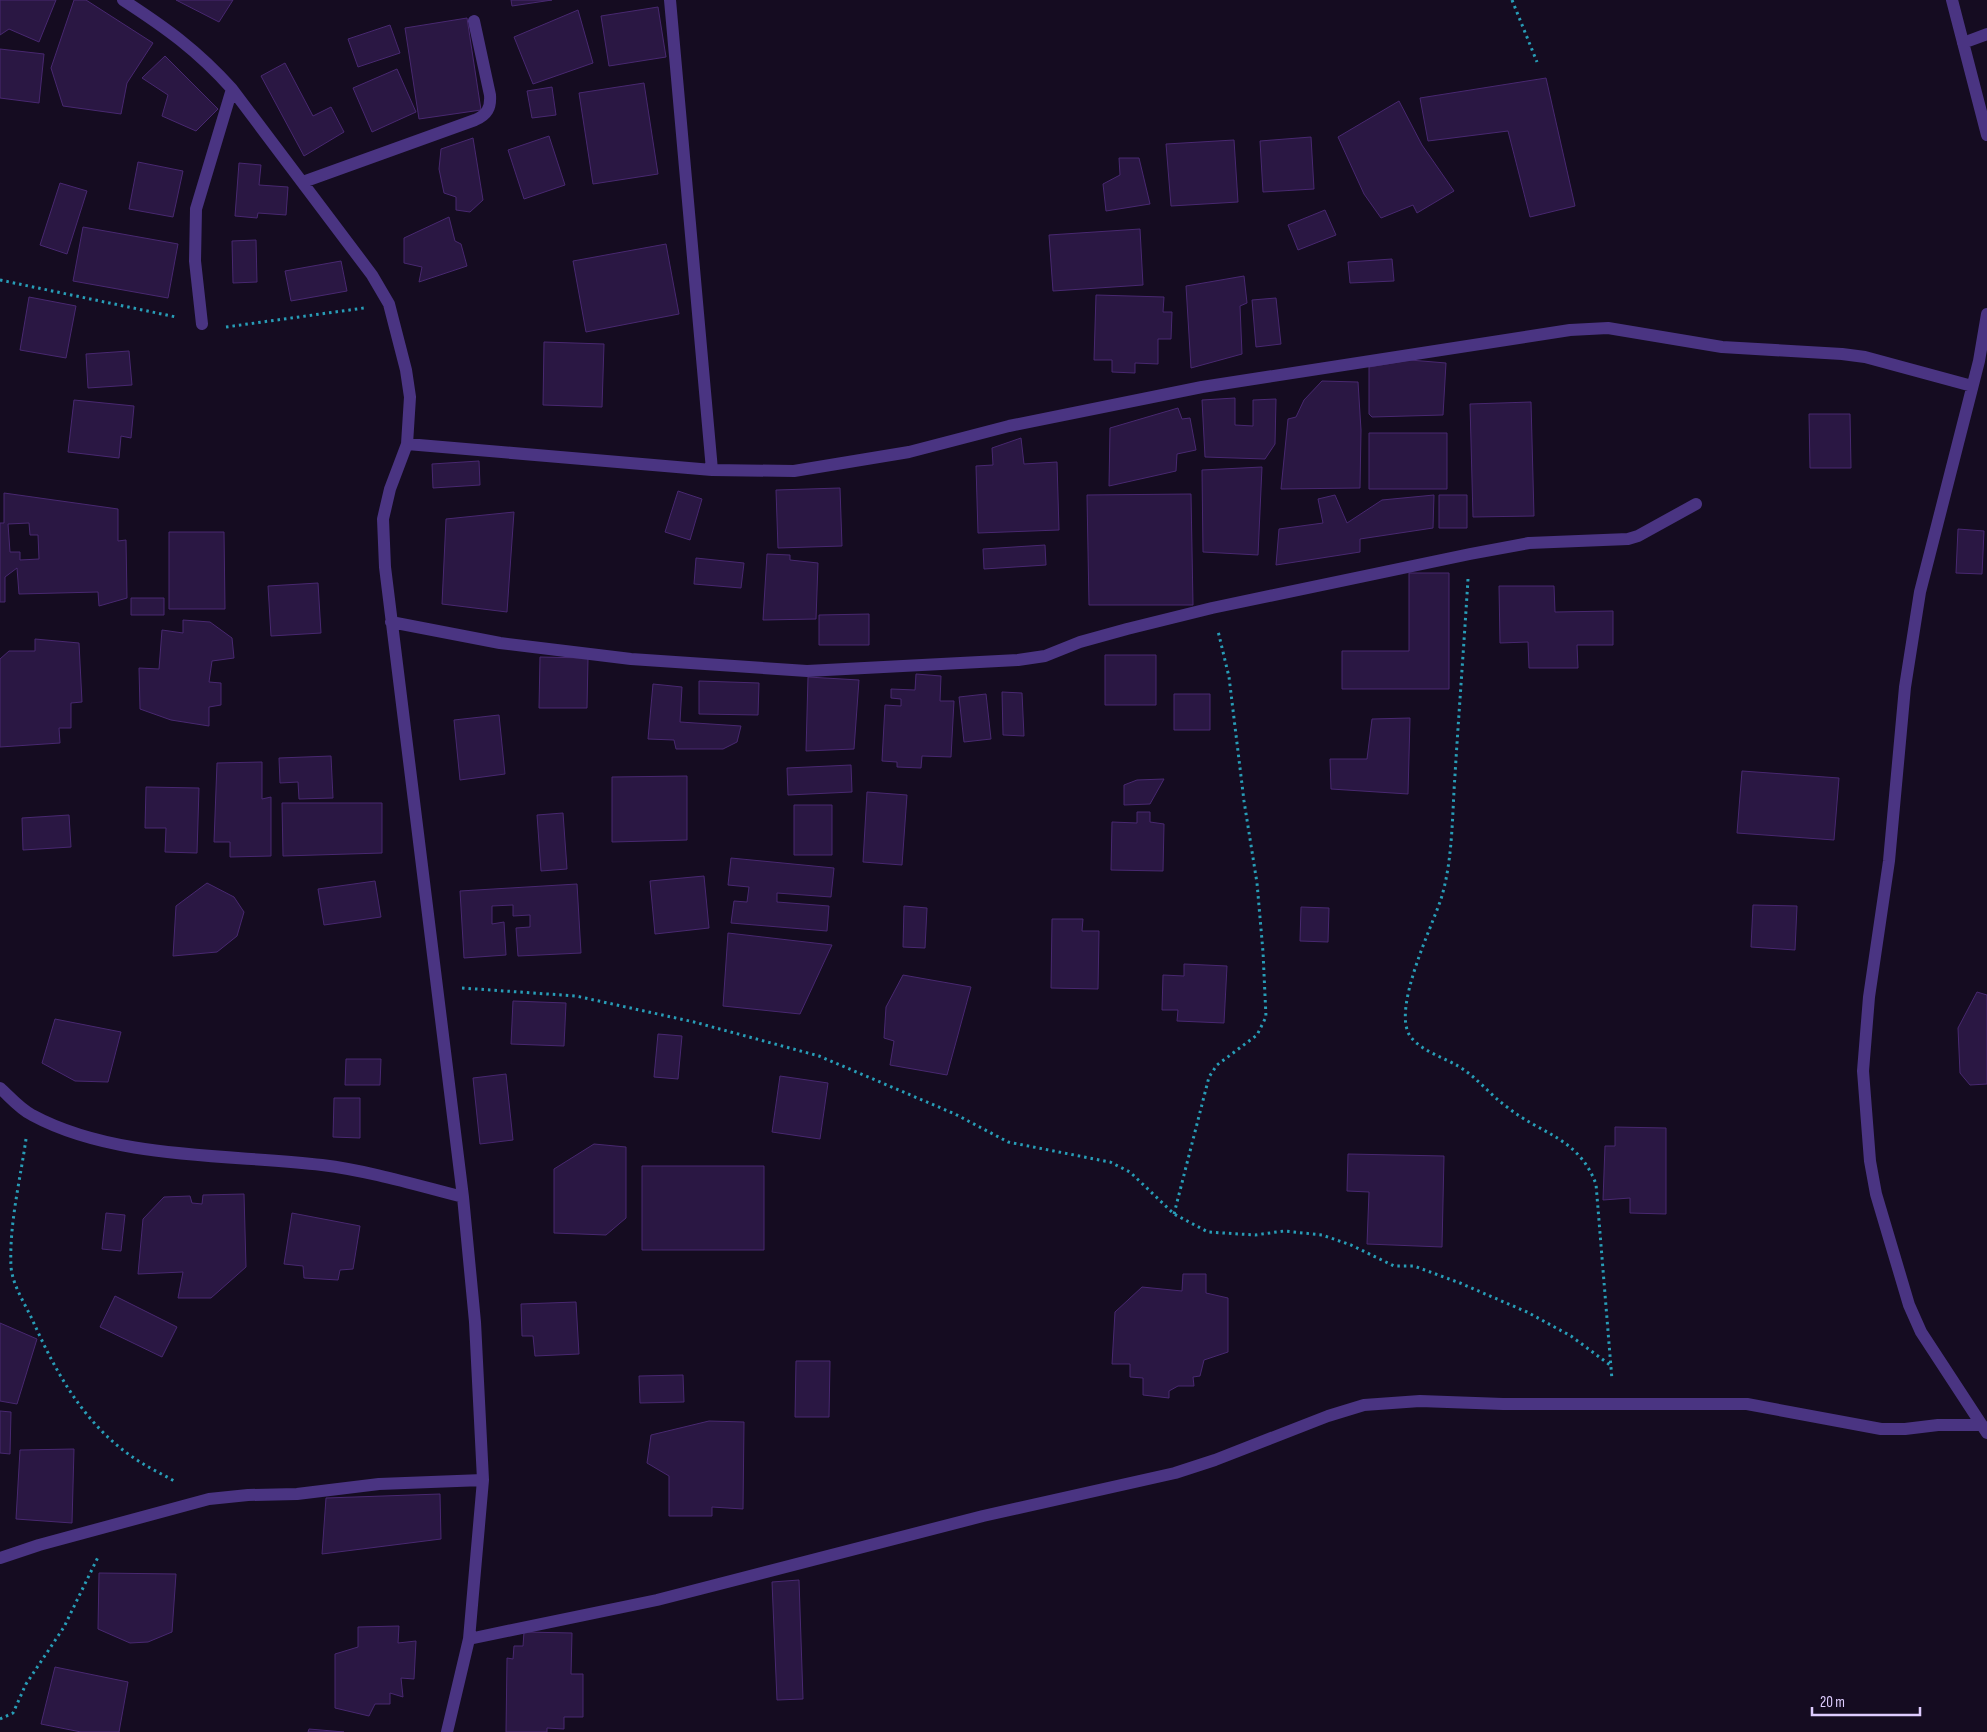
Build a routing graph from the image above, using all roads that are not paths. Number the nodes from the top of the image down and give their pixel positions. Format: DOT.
graph roads {
  1 [pos="123,0"];
  2 [pos="670,0"];
  3 [pos="1952,0"];
  4 [pos="474,20"];
  5 [pos="1987,34"];
  6 [pos="1963,43"];
  7 [pos="232,89"];
  8 [pos="1987,135"];
  9 [pos="303,182"];
  10 [pos="1987,314"];
  11 [pos="202,324"];
  12 [pos="1972,386"];
  13 [pos="407,444"];
  14 [pos="712,470"];
  15 [pos="1696,504"];
  16 [pos="391,622"];
  17 [pos="0,1088"];
  18 [pos="463,1197"];
  19 [pos="1985,1429"];
  20 [pos="483,1480"];
  21 [pos="0,1558"];
  22 [pos="469,1639"];
  23 [pos="448,1732"];
  1 -- 7 [label="street"];
  2 -- 14 [label="street"];
  3 -- 6 [label="street"];
  4 -- 9 [label="street"];
  5 -- 6 [label="street"];
  6 -- 8 [label="street"];
  7 -- 9 [label="street"];
  7 -- 11 [label="street"];
  9 -- 13 [label="street"];
  10 -- 12 [label="street"];
  12 -- 14 [label="street"];
  12 -- 19 [label="street"];
  13 -- 14 [label="street"];
  13 -- 16 [label="street"];
  15 -- 16 [label="street"];
  16 -- 18 [label="street"];
  17 -- 18 [label="street"];
  18 -- 20 [label="street"];
  19 -- 22 [label="street"];
  20 -- 21 [label="street"];
  20 -- 22 [label="street"];
  22 -- 23 [label="street"];
}
